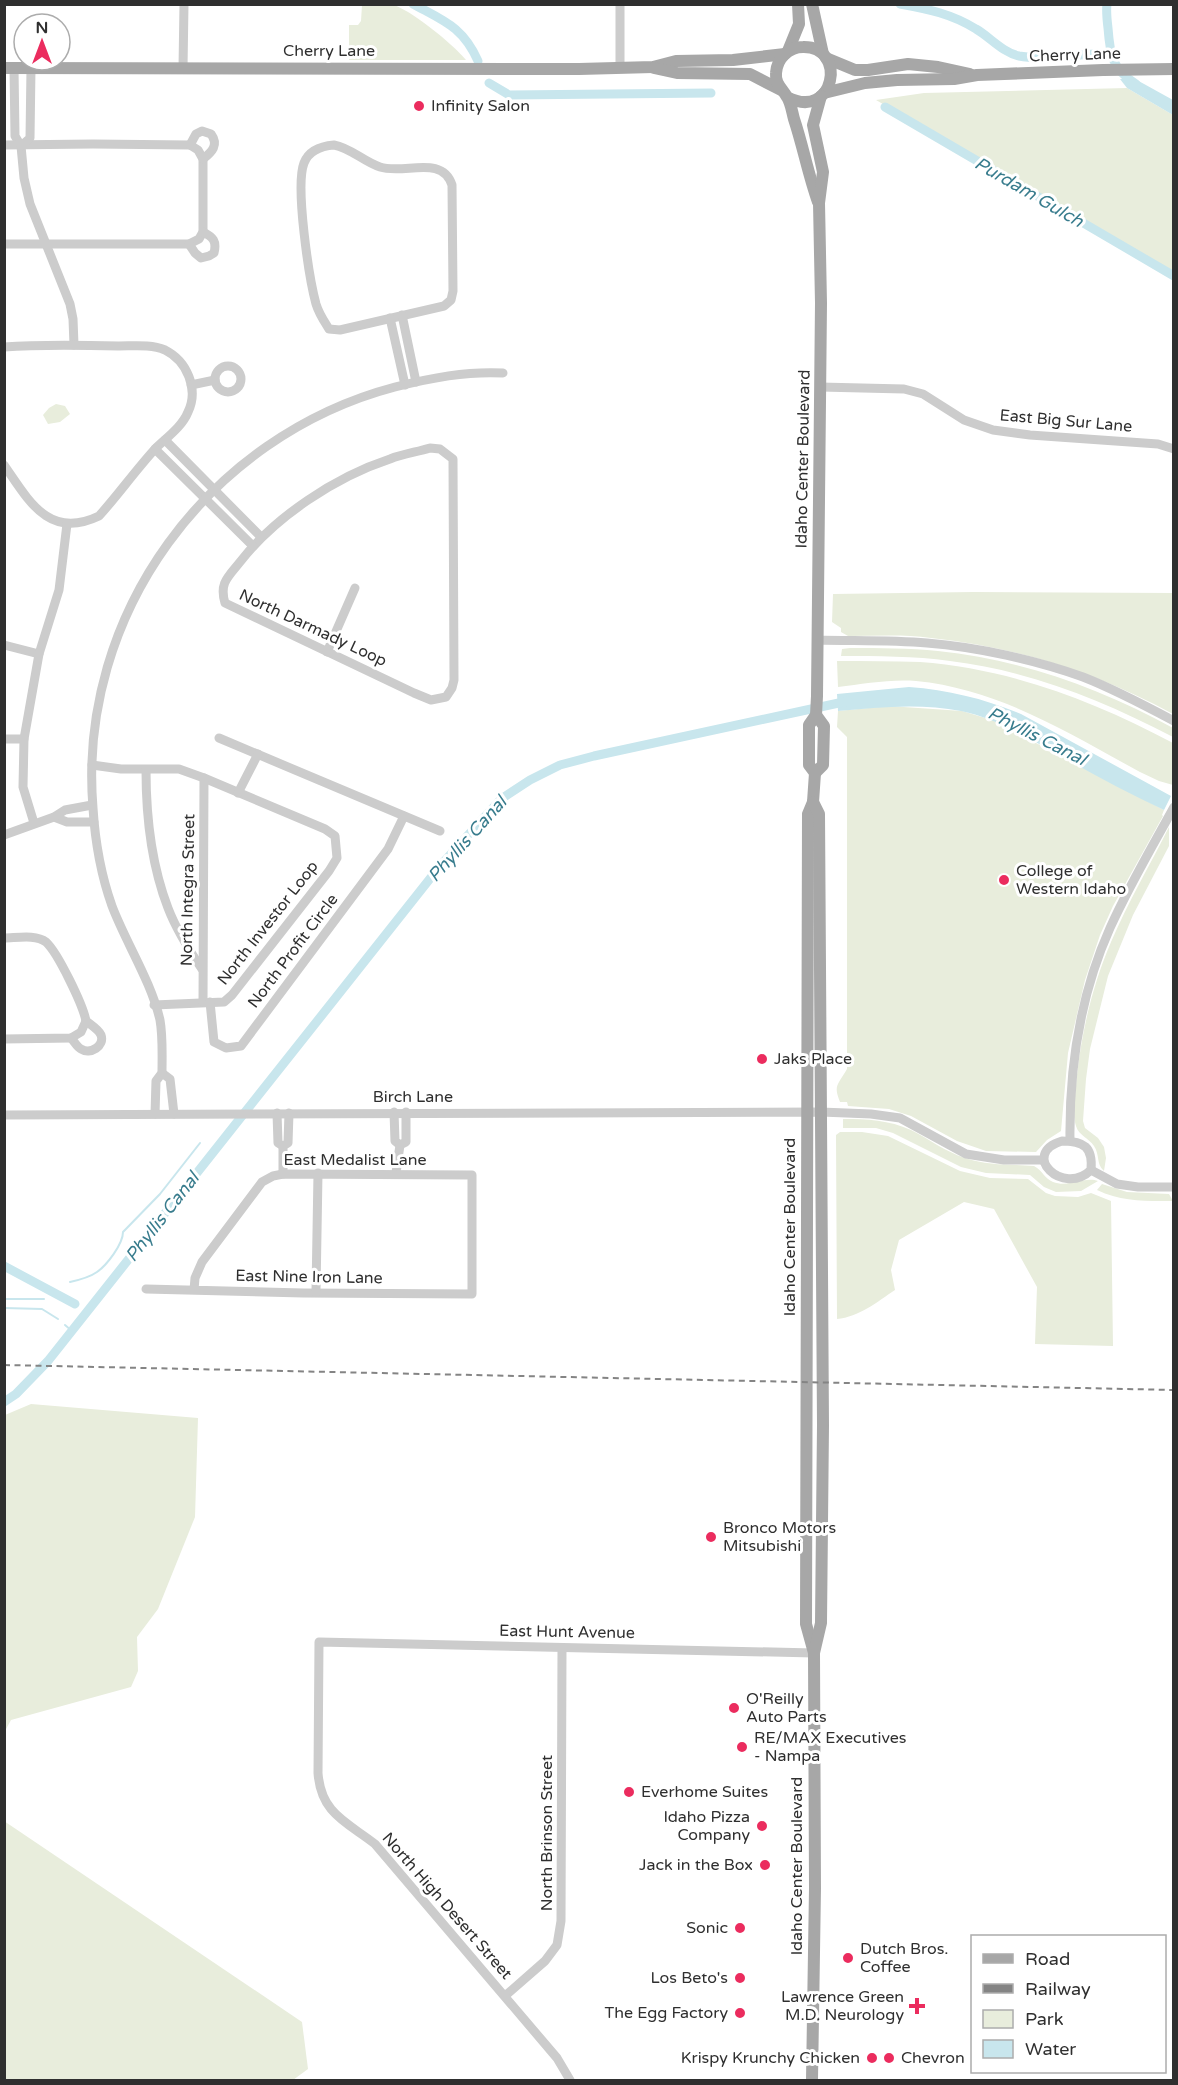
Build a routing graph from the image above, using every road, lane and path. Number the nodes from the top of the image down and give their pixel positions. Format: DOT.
graph roads {
  1 [pos="184,4"];
  2 [pos="620,4"];
  3 [pos="798,4"];
  4 [pos="812,4"];
  5 [pos="787,53"];
  6 [pos="824,56"];
  7 [pos="652,67"];
  8 [pos="9,68"];
  9 [pos="72,68"];
  10 [pos="183,68"];
  11 [pos="620,68"];
  12 [pos="1173,69"];
  13 [pos="31,72"];
  14 [pos="977,75"];
  15 [pos="784,93"];
  16 [pos="823,94"];
  17 [pos="4,145"];
  18 [pos="190,145"];
  19 [pos="21,146"];
  20 [pos="203,159"];
  21 [pos="819,203"];
  22 [pos="203,232"];
  23 [pos="47,243"];
  24 [pos="4,244"];
  25 [pos="189,244"];
  26 [pos="402,315"];
  27 [pos="390,318"];
  28 [pos="74,345"];
  29 [pos="4,347"];
  30 [pos="503,373"];
  31 [pos="215,380"];
  32 [pos="416,382"];
  33 [pos="405,385"];
  34 [pos="191,386"];
  35 [pos="820,387"];
  36 [pos="165,440"];
  37 [pos="155,449"];
  38 [pos="1173,449"];
  39 [pos="4,465"];
  40 [pos="213,489"];
  41 [pos="205,498"];
  42 [pos="67,524"];
  43 [pos="261,537"];
  44 [pos="253,546"];
  45 [pos="355,588"];
  46 [pos="817,640"];
  47 [pos="4,645"];
  48 [pos="327,652"];
  49 [pos="39,654"];
  50 [pos="1173,721"];
  51 [pos="219,738"];
  52 [pos="4,739"];
  53 [pos="24,739"];
  54 [pos="258,754"];
  55 [pos="92,765"];
  56 [pos="146,770"];
  57 [pos="204,778"];
  58 [pos="238,793"];
  59 [pos="813,802"];
  60 [pos="92,805"];
  61 [pos="1173,807"];
  62 [pos="404,816"];
  63 [pos="54,817"];
  64 [pos="94,822"];
  65 [pos="34,824"];
  66 [pos="440,831"];
  67 [pos="4,835"];
  68 [pos="4,938"];
  69 [pos="202,970"];
  70 [pos="206,1002"];
  71 [pos="154,1005"];
  72 [pos="86,1021"];
  73 [pos="71,1038"];
  74 [pos="4,1039"];
  75 [pos="162,1072"];
  76 [pos="806,1112"];
  77 [pos="821,1112"];
  78 [pos="277,1113"];
  79 [pos="289,1113"];
  80 [pos="394,1113"];
  81 [pos="406,1113"];
  82 [pos="155,1114"];
  83 [pos="174,1114"];
  84 [pos="4,1115"];
  85 [pos="1070,1141"];
  86 [pos="400,1145"];
  87 [pos="283,1146"];
  88 [pos="1043,1160"];
  89 [pos="1091,1170"];
  90 [pos="318,1173"];
  91 [pos="396,1173"];
  92 [pos="283,1174"];
  93 [pos="1173,1187"];
  94 [pos="146,1289"];
  95 [pos="194,1290"];
  96 [pos="316,1292"];
  97 [pos="472,1294"];
  98 [pos="319,1642"];
  99 [pos="562,1648"];
  100 [pos="814,1653"];
  101 [pos="505,1996"];
  102 [pos="570,2080"];
  103 [pos="812,2080"];
  1 -- 10 [label="street"];
  2 -- 11 [label="street"];
  3 -- 5 [label="main road"];
  4 -- 6 [label="main road"];
  5 -- 6 [label="main road"];
  5 -- 7 [label="main road, Cherry Lane"];
  5 -- 15 [label="main road"];
  6 -- 14 [label="main road, Cherry Lane"];
  6 -- 16 [label="main road"];
  7 -- 11 [label="main road, Cherry Lane"];
  7 -- 15 [label="main road, Cherry Lane"];
  8 -- 19 [label="street"];
  9 -- 10 [label="main road, Cherry Lane"];
  10 -- 11 [label="main road, Cherry Lane"];
  12 -- 14 [label="main road, Cherry Lane"];
  13 -- 19 [label="street"];
  14 -- 16 [label="main road, Cherry Lane"];
  15 -- 16 [label="main road"];
  15 -- 21 [label="main road, Idaho Center Boulevard"];
  16 -- 21 [label="main road, Idaho Center Boulevard"];
  17 -- 19 [label="street"];
  18 -- 19 [label="street"];
  18 -- 20 [label="street"];
  18 -- 20 [label="street"];
  19 -- 23 [label="street"];
  20 -- 22 [label="street"];
  21 -- 35 [label="main road, Idaho Center Boulevard"];
  22 -- 25 [label="street"];
  22 -- 25 [label="street"];
  23 -- 24 [label="street"];
  23 -- 25 [label="street"];
  23 -- 28 [label="street"];
  26 -- 27 [label="street"];
  26 -- 27 [label="street"];
  26 -- 32 [label="street"];
  27 -- 33 [label="street"];
  28 -- 29 [label="street"];
  28 -- 34 [label="street"];
  30 -- 32 [label="street"];
  31 -- 34 [label="street"];
  32 -- 33 [label="street"];
  33 -- 40 [label="street"];
  34 -- 36 [label="street"];
  35 -- 38 [label="street, East Big Sur Lane"];
  35 -- 46 [label="main road, Idaho Center Boulevard"];
  36 -- 37 [label="street"];
  36 -- 40 [label="street"];
  37 -- 41 [label="street"];
  37 -- 42 [label="street"];
  39 -- 42 [label="street"];
  40 -- 41 [label="street"];
  40 -- 43 [label="street"];
  41 -- 44 [label="street"];
  41 -- 55 [label="street"];
  42 -- 49 [label="street"];
  43 -- 44 [label="street, North Darmady Loop"];
  43 -- 48 [label="street, North Darmady Loop"];
  44 -- 48 [label="street, North Darmady Loop"];
  45 -- 48 [label="street"];
  46 -- 50 [label="street"];
  46 -- 59 [label="main road, Idaho Center Boulevard"];
  47 -- 49 [label="street"];
  49 -- 53 [label="street"];
  51 -- 54 [label="street"];
  52 -- 53 [label="street"];
  53 -- 65 [label="street"];
  54 -- 58 [label="street"];
  54 -- 62 [label="street"];
  55 -- 56 [label="street, North Investor Loop"];
  55 -- 60 [label="street"];
  56 -- 57 [label="street, North Investor Loop"];
  56 -- 69 [label="street"];
  57 -- 58 [label="street, North Investor Loop"];
  57 -- 69 [label="street, North Integra Street"];
  58 -- 70 [label="street, North Investor Loop"];
  59 -- 76 [label="main road, Idaho Center Boulevard"];
  59 -- 77 [label="main road, Idaho Center Boulevard"];
  60 -- 63 [label="street"];
  60 -- 64 [label="street"];
  61 -- 85 [label="street"];
  62 -- 66 [label="street"];
  62 -- 70 [label="street, North Profit Circle"];
  63 -- 64 [label="street"];
  63 -- 65 [label="street"];
  64 -- 71 [label="street"];
  65 -- 67 [label="street"];
  68 -- 72 [label="street"];
  69 -- 70 [label="street, North Integra Street"];
  70 -- 71 [label="street, North Investor Loop"];
  71 -- 75 [label="street"];
  72 -- 73 [label="street"];
  72 -- 73 [label="street"];
  73 -- 74 [label="street"];
  75 -- 82 [label="street"];
  75 -- 83 [label="street"];
  76 -- 77 [label="street, Birch Lane"];
  76 -- 81 [label="street, Birch Lane"];
  76 -- 100 [label="main road, Idaho Center Boulevard"];
  77 -- 88 [label="street, Birch Lane"];
  77 -- 100 [label="main road, Idaho Center Boulevard"];
  78 -- 79 [label="street, Birch Lane"];
  78 -- 83 [label="street, Birch Lane"];
  78 -- 87 [label="street"];
  79 -- 80 [label="street, Birch Lane"];
  79 -- 87 [label="street"];
  80 -- 81 [label="street, Birch Lane"];
  80 -- 86 [label="street"];
  81 -- 86 [label="street"];
  82 -- 83 [label="street, Birch Lane"];
  82 -- 84 [label="street, Birch Lane"];
  85 -- 88 [label="street"];
  85 -- 89 [label="street"];
  86 -- 91 [label="street"];
  87 -- 92 [label="street"];
  88 -- 89 [label="street"];
  89 -- 93 [label="street"];
  90 -- 91 [label="street, East Medalist Lane"];
  90 -- 92 [label="street, East Medalist Lane"];
  90 -- 96 [label="street"];
  91 -- 97 [label="street, East Medalist Lane"];
  92 -- 95 [label="street, East Medalist Lane"];
  94 -- 95 [label="street, East Nine Iron Lane"];
  95 -- 96 [label="street, East Nine Iron Lane"];
  96 -- 97 [label="street, East Nine Iron Lane"];
  98 -- 99 [label="street, East Hunt Avenue"];
  98 -- 101 [label="street, North High Desert Street"];
  99 -- 100 [label="street, East Hunt Avenue"];
  99 -- 101 [label="street, North Brinson Street"];
  100 -- 103 [label="main road, Idaho Center Boulevard"];
  101 -- 102 [label="street, North High Desert Street"];
}
